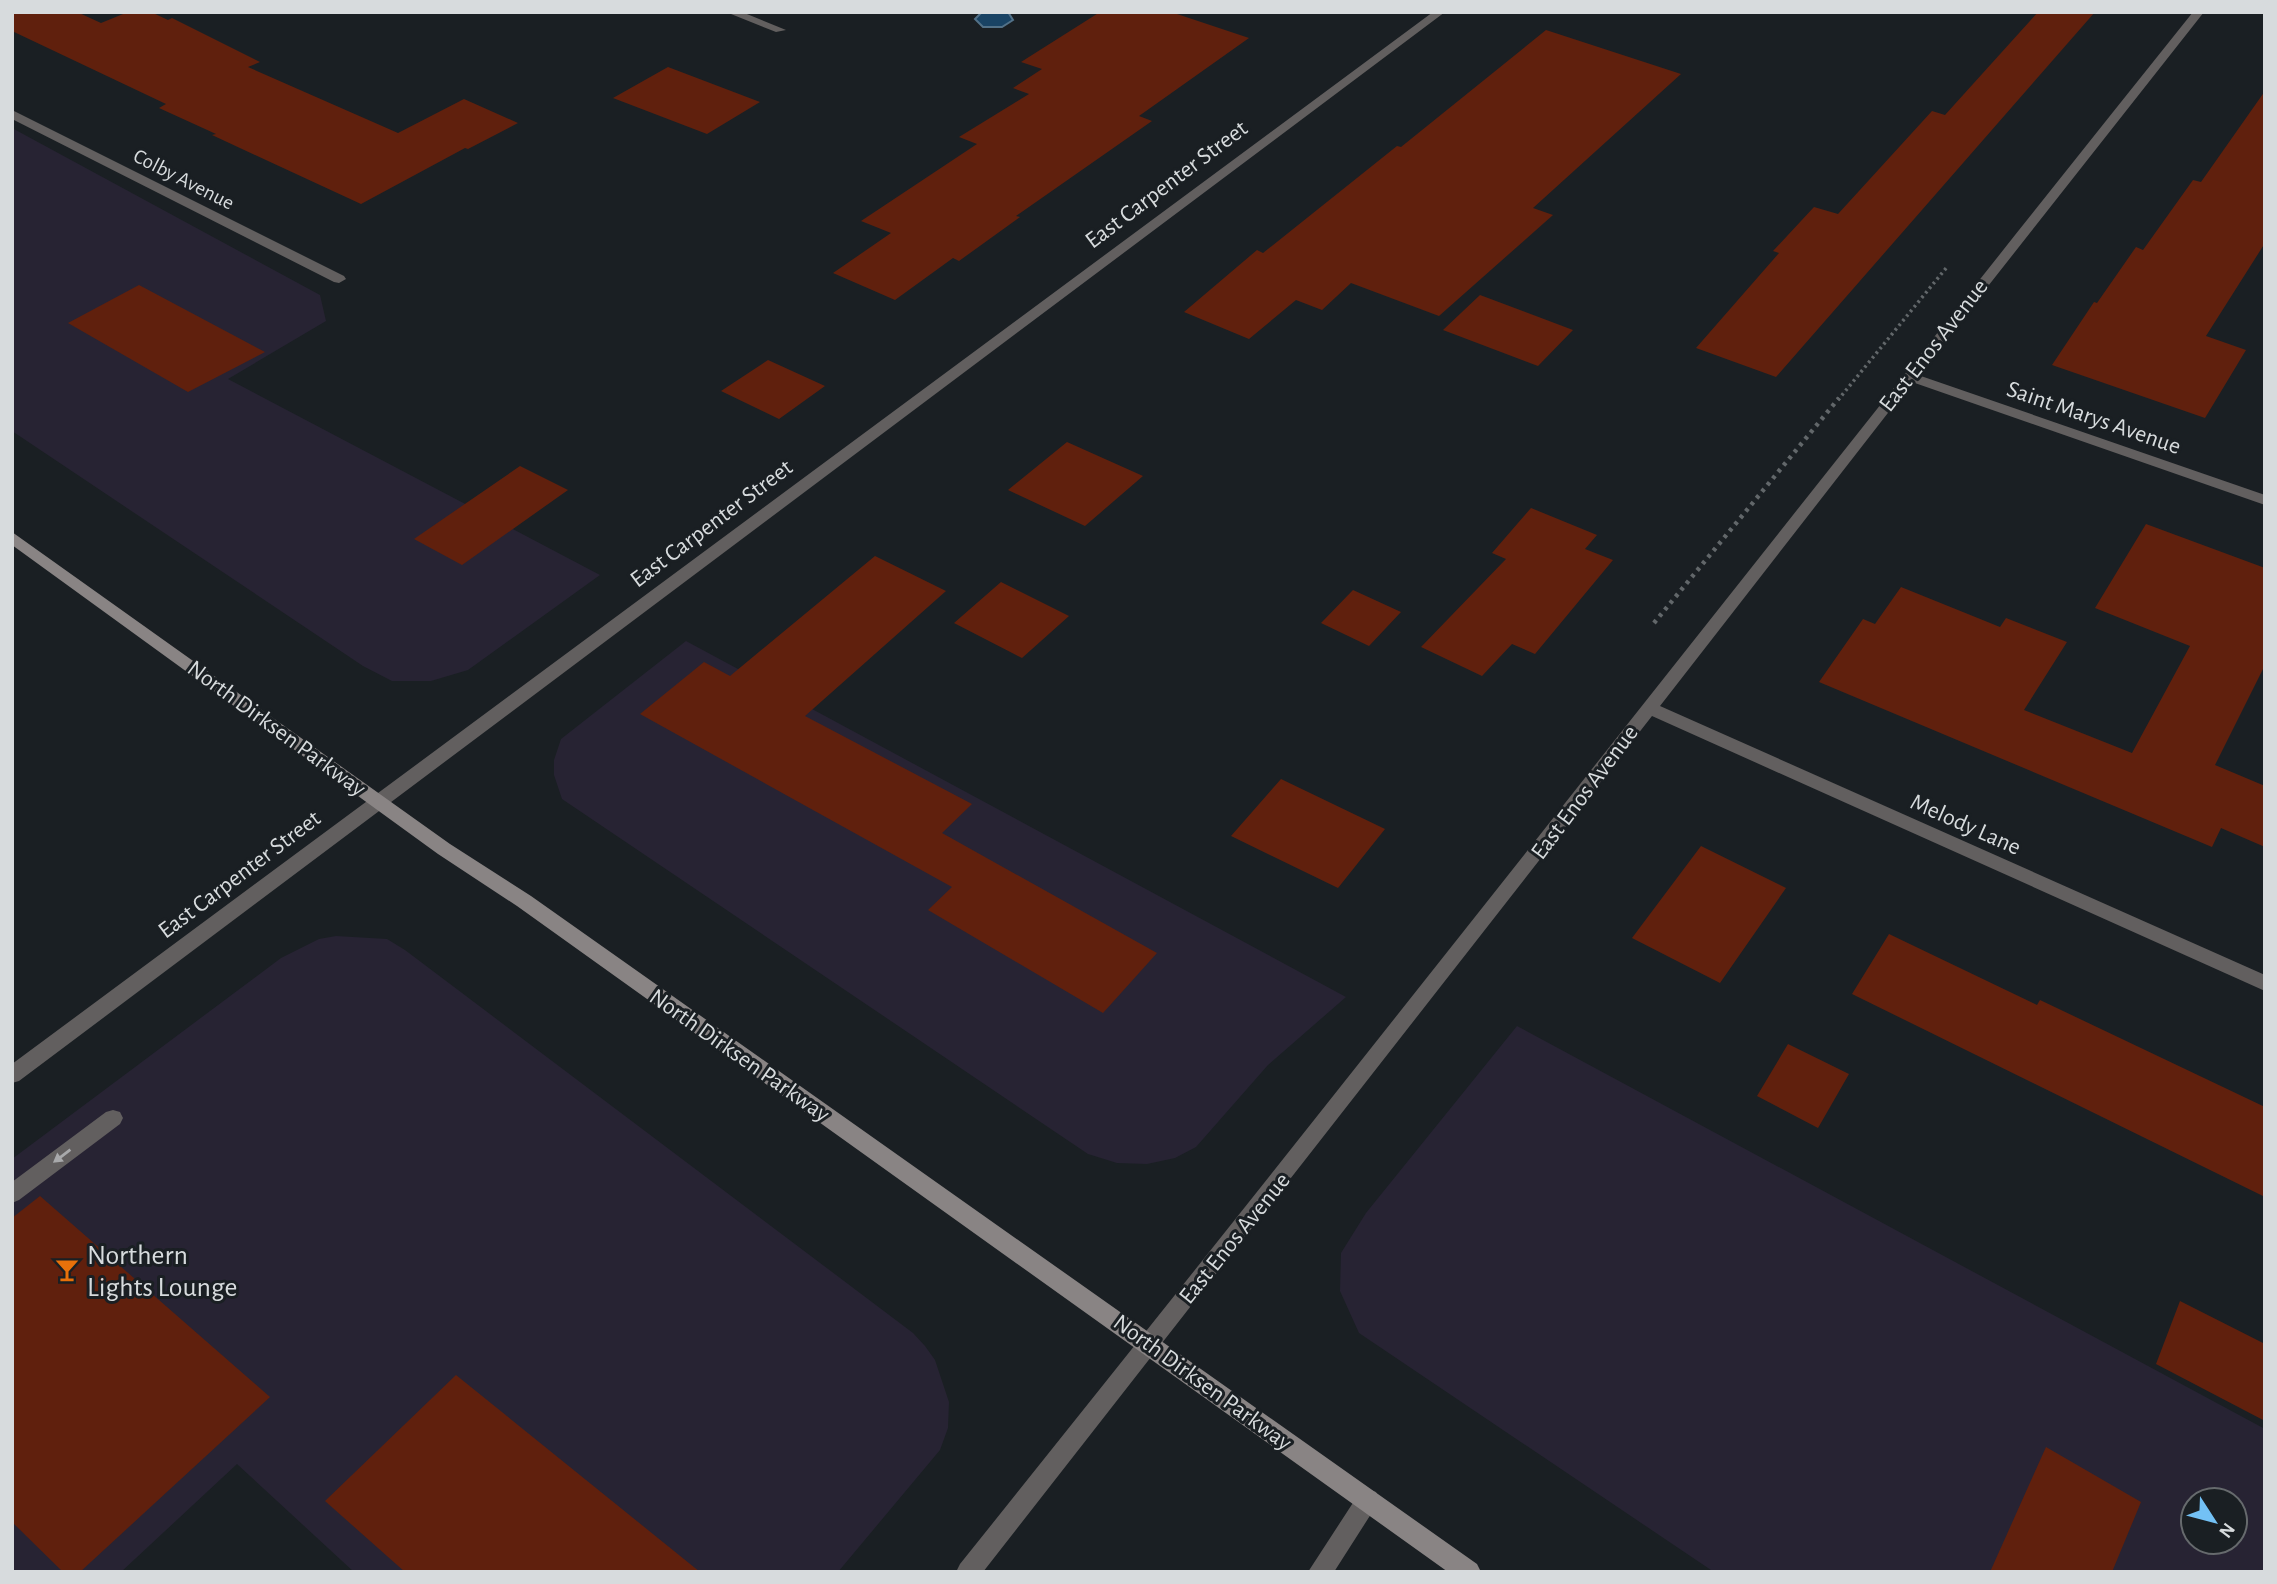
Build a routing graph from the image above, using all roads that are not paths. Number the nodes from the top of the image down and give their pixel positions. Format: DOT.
graph roads {
  1 [pos="731,12"];
  2 [pos="1440,12"];
  3 [pos="2199,12"];
  4 [pos="780,30"];
  5 [pos="12,114"];
  6 [pos="339,279"];
  7 [pos="1908,376"];
  8 [pos="2265,500"];
  9 [pos="12,537"];
  10 [pos="1648,708"];
  11 [pos="378,802"];
  12 [pos="2265,983"];
  13 [pos="12,1075"];
  14 [pos="113,1118"];
  15 [pos="12,1194"];
  16 [pos="1150,1343"];
  17 [pos="1368,1500"];
  18 [pos="968,1572"];
  19 [pos="1320,1572"];
  20 [pos="1469,1572"];
  1 -- 4 [label="street"];
  2 -- 11 [label="street, East Carpenter Street"];
  3 -- 7 [label="street, East Enos Avenue"];
  5 -- 6 [label="street, Colby Avenue"];
  7 -- 8 [label="street, Saint Marys Avenue"];
  7 -- 10 [label="street, East Enos Avenue"];
  9 -- 11 [label="main road, North Dirksen Parkway"];
  10 -- 12 [label="street, Melody Lane"];
  10 -- 16 [label="street, East Enos Avenue"];
  11 -- 13 [label="street, East Carpenter Street"];
  11 -- 16 [label="main road, North Dirksen Parkway"];
  14 -- 15 [label="street, one-way"];
  16 -- 17 [label="main road, North Dirksen Parkway"];
  16 -- 18 [label="street, East Enos Avenue"];
  17 -- 19 [label="street"];
  17 -- 20 [label="main road, North Dirksen Parkway"];
}
